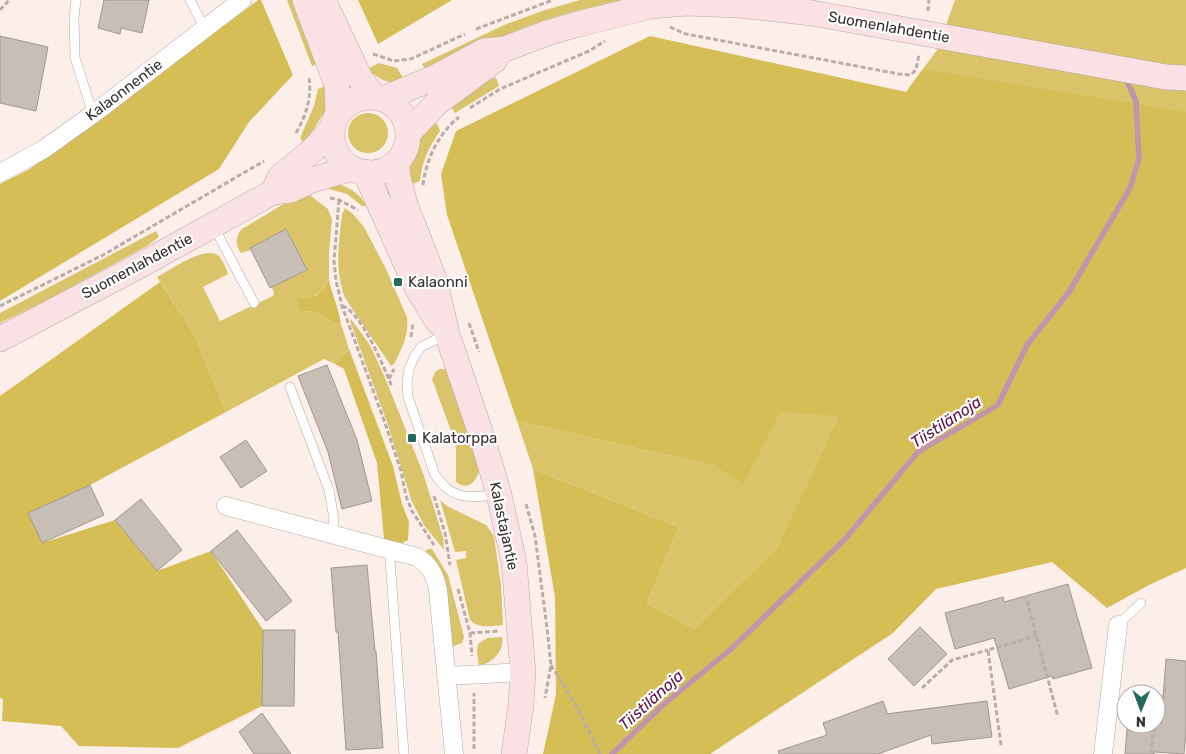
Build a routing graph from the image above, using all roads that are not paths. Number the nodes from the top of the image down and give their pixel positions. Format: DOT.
graph roads {
  1 [pos="76,0"];
  2 [pos="190,0"];
  3 [pos="242,0"];
  4 [pos="305,0"];
  5 [pos="323,0"];
  6 [pos="651,3"];
  7 [pos="205,29"];
  8 [pos="506,49"];
  9 [pos="1186,78"];
  10 [pos="379,98"];
  11 [pos="93,114"];
  12 [pos="335,121"];
  13 [pos="408,133"];
  14 [pos="396,163"];
  15 [pos="358,170"];
  16 [pos="0,173"];
  17 [pos="273,192"];
  18 [pos="213,225"];
  19 [pos="254,303"];
  20 [pos="447,334"];
  21 [pos="0,338"];
  22 [pos="290,387"];
  23 [pos="499,495"];
  24 [pos="226,506"];
  25 [pos="332,535"];
  26 [pos="392,550"];
  27 [pos="1141,603"];
  28 [pos="1118,625"];
  29 [pos="522,672"];
  30 [pos="446,676"];
  31 [pos="404,754"];
  32 [pos="454,754"];
  33 [pos="514,754"];
  34 [pos="1103,754"];
  1 -- 11 [label="lane"];
  2 -- 7 [label="lane"];
  3 -- 7 [label="street, Kalaonnentie"];
  4 -- 12 [label="main road"];
  5 -- 10 [label="main road"];
  6 -- 8 [label="main road, Suomenlahdentie"];
  6 -- 9 [label="main road, Suomenlahdentie, bridge"];
  7 -- 11 [label="street, Kalaonnentie"];
  8 -- 10 [label="main road, Suomenlahdentie"];
  8 -- 13 [label="main road, Suomenlahdentie"];
  10 -- 12 [label="main road"];
  10 -- 13 [label="main road"];
  11 -- 16 [label="street, Kalaonnentie"];
  12 -- 15 [label="main road"];
  12 -- 17 [label="main road, Suomenlahdentie"];
  13 -- 14 [label="main road"];
  14 -- 15 [label="main road"];
  14 -- 20 [label="main road, Kalastajantie"];
  15 -- 17 [label="main road, Suomenlahdentie"];
  15 -- 20 [label="main road, Kalastajantie"];
  17 -- 18 [label="main road, Suomenlahdentie"];
  18 -- 19 [label="lane"];
  18 -- 21 [label="main road, Suomenlahdentie"];
  20 -- 23 [label="main road, Kalastajantie"];
  20 -- 23 [label="lane"];
  22 -- 25 [label="lane"];
  23 -- 29 [label="main road, Kalastajantie"];
  24 -- 25 [label="street"];
  25 -- 26 [label="street"];
  26 -- 30 [label="street"];
  26 -- 31 [label="lane"];
  27 -- 28 [label="lane"];
  28 -- 34 [label="street"];
  29 -- 30 [label="street"];
  29 -- 33 [label="main road, Kalastajantie"];
  30 -- 32 [label="street"];
}
